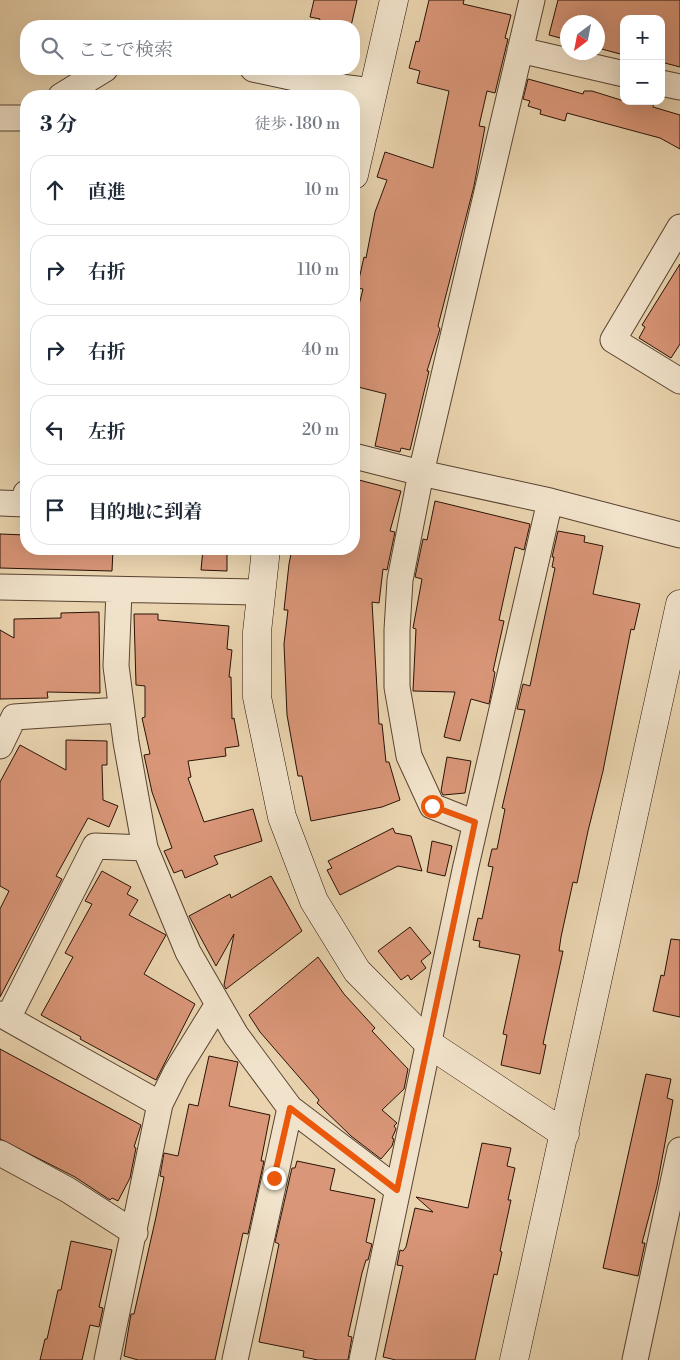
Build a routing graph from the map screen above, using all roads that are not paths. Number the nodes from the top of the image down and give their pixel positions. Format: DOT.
graph roads {
  1 [pos="394,0"];
  2 [pos="532,0"];
  3 [pos="520,50"];
  4 [pos="620,73"];
  5 [pos="95,75"];
  6 [pos="281,75"];
  7 [pos="665,84"];
  8 [pos="680,87"];
  9 [pos="71,90"];
  10 [pos="373,91"];
  11 [pos="0,118"];
  12 [pos="20,118"];
  13 [pos="360,148"];
  14 [pos="680,227"];
  15 [pos="680,381"];
  16 [pos="360,458"];
  17 [pos="421,473"];
  18 [pos="550,501"];
  19 [pos="0,503"];
  20 [pos="20,504"];
  21 [pos="680,535"];
  22 [pos="265,555"];
  23 [pos="0,587"];
  24 [pos="119,591"];
  25 [pos="260,592"];
  26 [pos="680,604"];
  27 [pos="121,710"];
  28 [pos="0,746"];
  29 [pos="475,822"];
  30 [pos="144,848"];
  31 [pos="218,1004"];
  32 [pos="4,1016"];
  33 [pos="429,1044"];
  34 [pos="160,1104"];
  35 [pos="290,1108"];
  36 [pos="565,1134"];
  37 [pos="680,1150"];
  38 [pos="0,1153"];
  39 [pos="397,1190"];
  40 [pos="674,1207"];
  41 [pos="135,1233"];
  42 [pos="107,1360"];
  43 [pos="235,1360"];
  44 [pos="362,1360"];
  45 [pos="514,1360"];
  46 [pos="635,1360"];
  1 -- 10 [label="street"];
  2 -- 3 [label="street"];
  3 -- 4 [label="street"];
  3 -- 17 [label="street"];
  5 -- 9 [label="street"];
  6 -- 10 [label="street"];
  7 -- 8 [label="street"];
  10 -- 13 [label="street"];
  11 -- 12 [label="street"];
  14 -- 15 [label="street"];
  16 -- 17 [label="street"];
  17 -- 18 [label="street"];
  17 -- 29 [label="street"];
  18 -- 21 [label="street"];
  18 -- 29 [label="street"];
  19 -- 20 [label="street"];
  22 -- 25 [label="street"];
  23 -- 24 [label="street"];
  24 -- 25 [label="street"];
  24 -- 27 [label="street"];
  25 -- 33 [label="street"];
  26 -- 36 [label="street"];
  27 -- 28 [label="street"];
  27 -- 30 [label="street"];
  29 -- 33 [label="street"];
  30 -- 31 [label="street"];
  30 -- 32 [label="street"];
  31 -- 34 [label="street"];
  31 -- 35 [label="street"];
  32 -- 34 [label="street"];
  33 -- 36 [label="street"];
  33 -- 39 [label="street"];
  34 -- 41 [label="street"];
  35 -- 39 [label="street"];
  35 -- 43 [label="street"];
  36 -- 45 [label="street"];
  37 -- 40 [label="street"];
  38 -- 41 [label="street"];
  39 -- 44 [label="street"];
  40 -- 46 [label="street"];
  41 -- 42 [label="street"];
}
